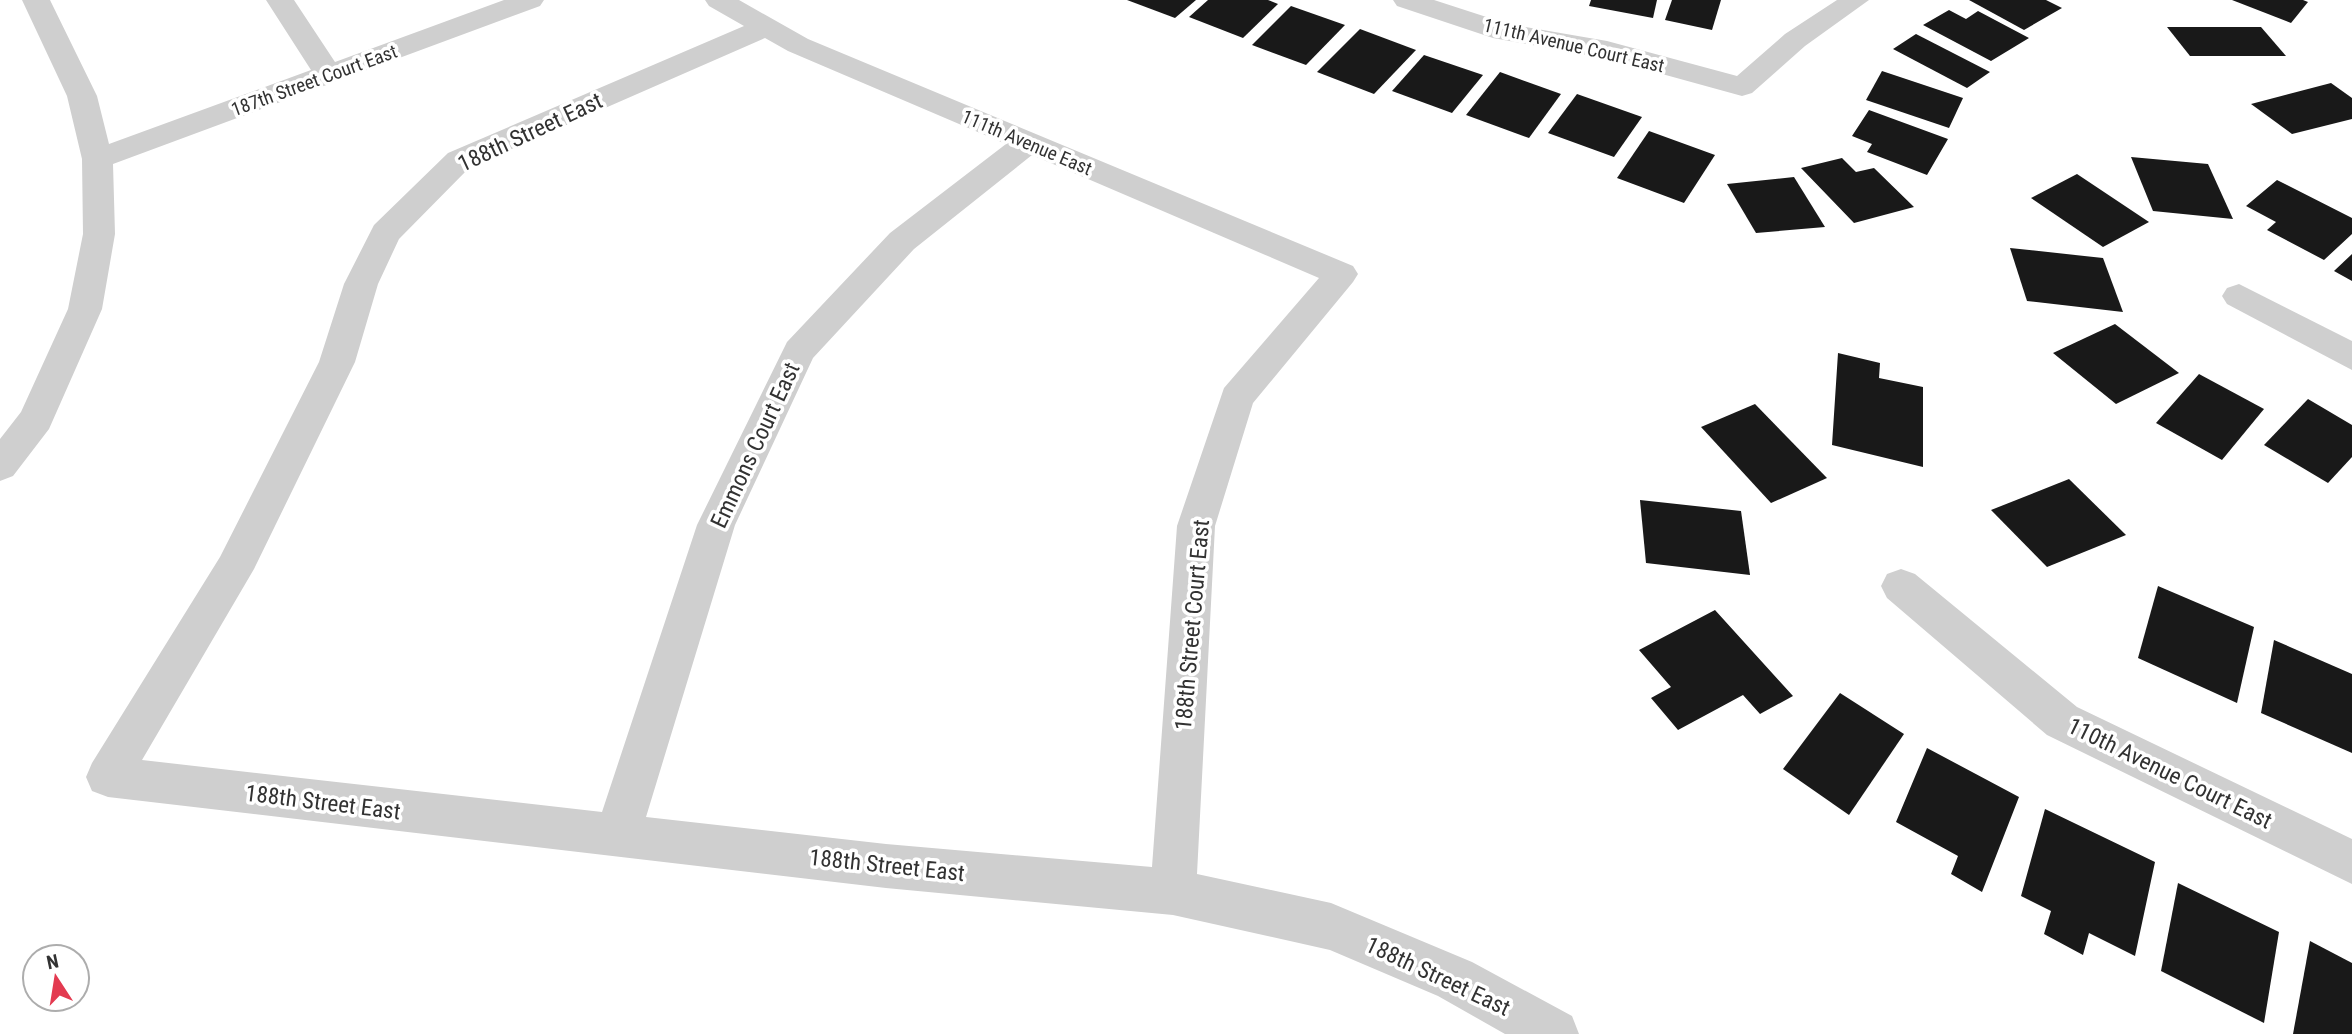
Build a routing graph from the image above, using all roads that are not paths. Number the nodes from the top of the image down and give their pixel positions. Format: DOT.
graph roads {
  1 [pos="36,0"];
  2 [pos="281,0"];
  3 [pos="530,0"];
  4 [pos="719,0"];
  5 [pos="1407,0"];
  6 [pos="1855,0"];
  7 [pos="763,28"];
  8 [pos="329,75"];
  9 [pos="1028,143"];
  10 [pos="97,159"];
  11 [pos="1341,274"];
  12 [pos="2239,296"];
  13 [pos="2352,357"];
  14 [pos="0,466"];
  15 [pos="1901,586"];
  16 [pos="617,836"];
  17 [pos="2352,862"];
  18 [pos="1173,892"];
  19 [pos="1554,1034"];
  1 -- 10 [label="street"];
  2 -- 8 [label="street"];
  3 -- 8 [label="street, 187th Street Court East"];
  4 -- 7 [label="street, 111th Avenue East"];
  5 -- 6 [label="street, 111th Avenue Court East"];
  7 -- 9 [label="street, 111th Avenue East"];
  7 -- 16 [label="street, 188th Street East"];
  8 -- 10 [label="street, 187th Street Court East"];
  9 -- 11 [label="street, 111th Avenue East"];
  9 -- 16 [label="street, Emmons Court East"];
  10 -- 14 [label="street"];
  11 -- 18 [label="street, 188th Street Court East"];
  12 -- 13 [label="street"];
  15 -- 17 [label="street, 110th Avenue Court East"];
  16 -- 18 [label="street, 188th Street East"];
  18 -- 19 [label="street, 188th Street East"];
}
